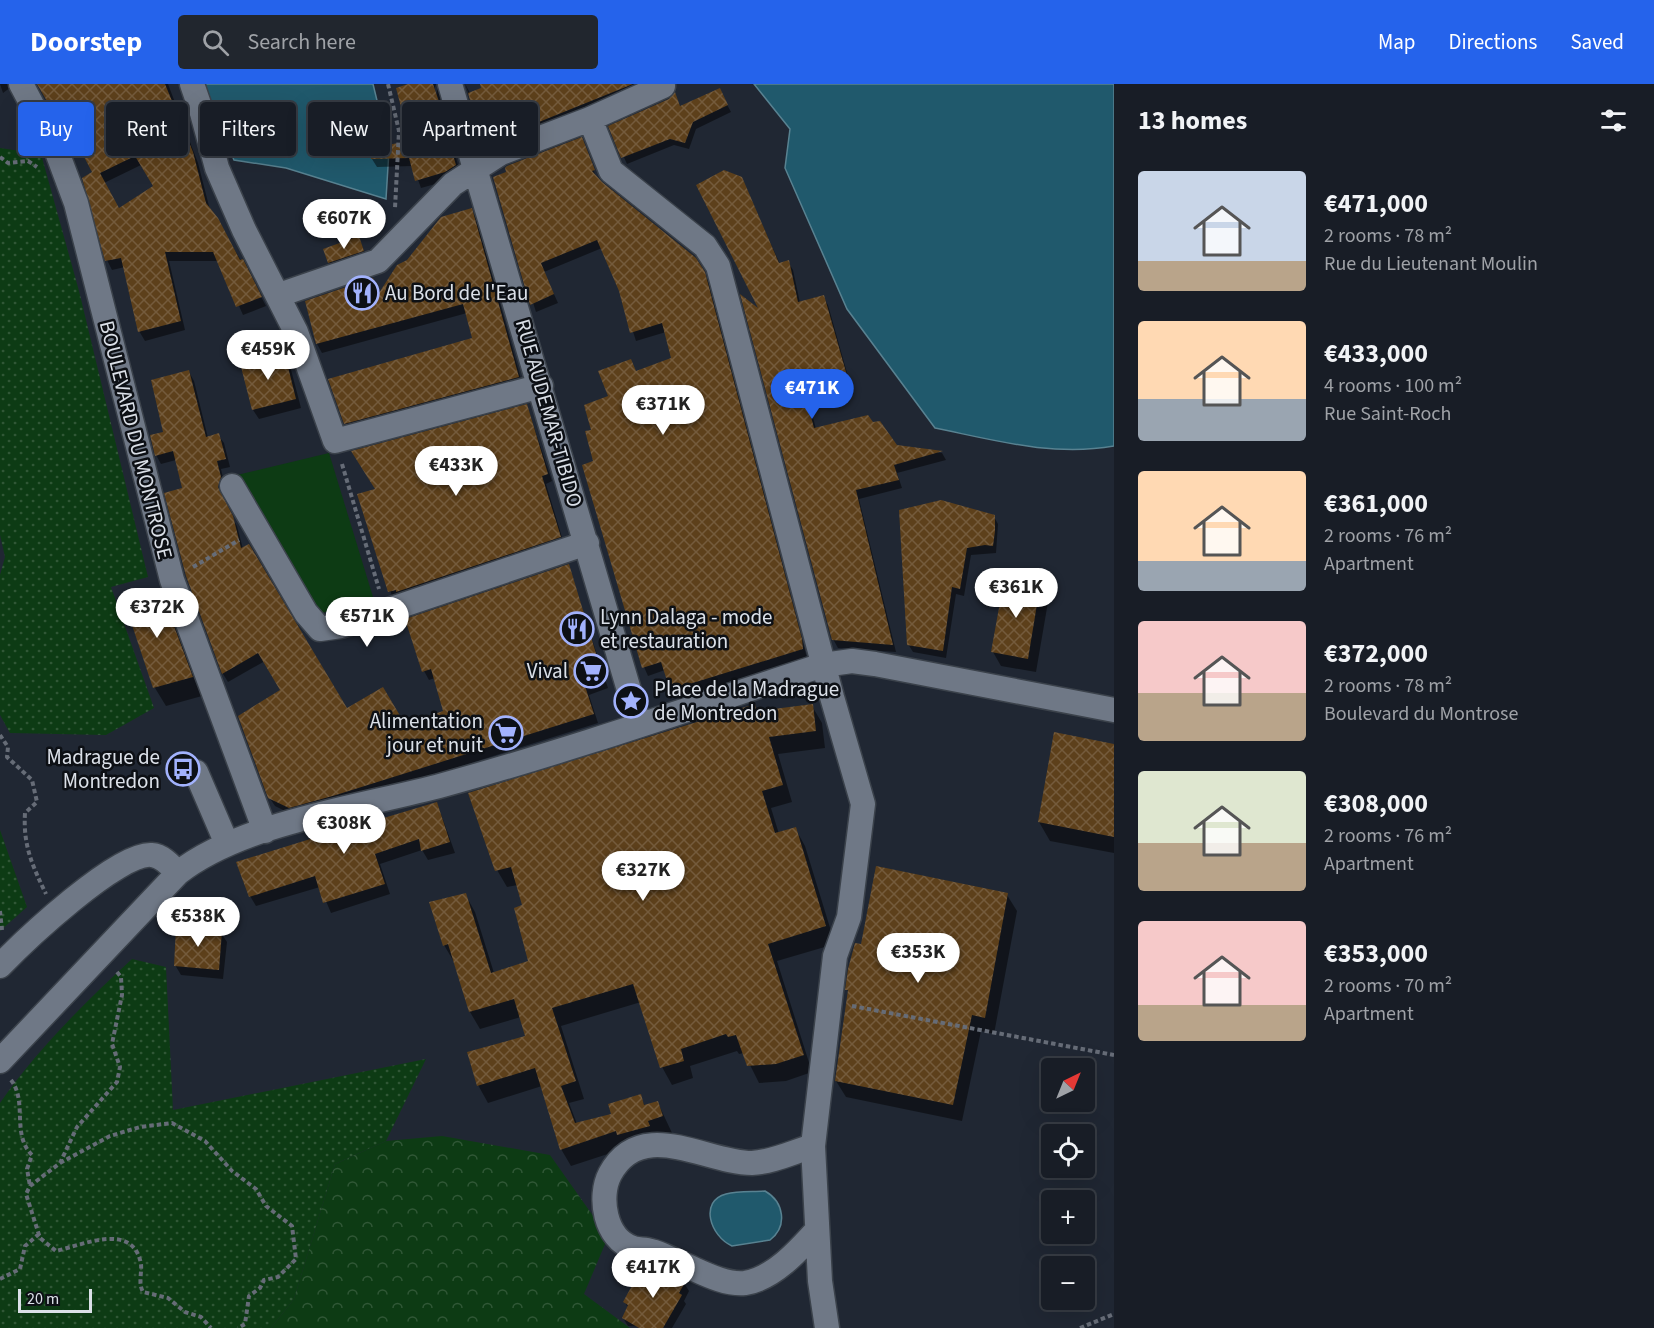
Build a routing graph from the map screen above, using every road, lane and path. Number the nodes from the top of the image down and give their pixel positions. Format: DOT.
graph roads {
  1 [pos="21,84"];
  2 [pos="192,84"];
  3 [pos="388,84"];
  4 [pos="450,84"];
  5 [pos="663,86"];
  6 [pos="590,119"];
  7 [pos="0,156"];
  8 [pos="476,168"];
  9 [pos="66,173"];
  10 [pos="401,239"];
  11 [pos="279,296"];
  12 [pos="541,386"];
  13 [pos="335,441"];
  14 [pos="232,486"];
  15 [pos="587,543"];
  16 [pos="226,547"];
  17 [pos="376,578"];
  18 [pos="172,580"];
  19 [pos="823,665"];
  20 [pos="1114,710"];
  21 [pos="639,724"];
  22 [pos="0,735"];
  23 [pos="196,772"];
  24 [pos="265,831"];
  25 [pos="227,844"];
  26 [pos="178,873"];
  27 [pos="56,913"];
  28 [pos="100,955"];
  29 [pos="0,966"];
  30 [pos="831,1002"];
  31 [pos="1114,1055"];
  32 [pos="3,1067"];
  33 [pos="813,1146"];
  34 [pos="60,1163"];
  35 [pos="30,1186"];
  36 [pos="817,1230"];
  37 [pos="39,1234"];
  38 [pos="0,1279"];
  39 [pos="1114,1314"];
  40 [pos="211,1328"];
  41 [pos="238,1328"];
  42 [pos="827,1328"];
  43 [pos="1080,1328"];
  1 -- 9 [label="street, BOULEVARD DU MONTROSE"];
  2 -- 11 [label="street"];
  3 -- 10 [label="path"];
  4 -- 8 [label="street, RUE AUDEMAR-TIBIDO"];
  5 -- 6 [label="street"];
  6 -- 8 [label="street"];
  6 -- 19 [label="street"];
  7 -- 9 [label="path"];
  8 -- 10 [label="street"];
  8 -- 12 [label="street, RUE AUDEMAR-TIBIDO"];
  9 -- 18 [label="street, BOULEVARD DU MONTROSE"];
  10 -- 11 [label="street"];
  11 -- 13 [label="street"];
  12 -- 13 [label="street"];
  12 -- 15 [label="street, RUE AUDEMAR-TIBIDO"];
  13 -- 17 [label="path"];
  14 -- 15 [label="street"];
  15 -- 21 [label="street, RUE AUDEMAR-TIBIDO"];
  16 -- 18 [label="path"];
  18 -- 24 [label="street, BOULEVARD DU MONTROSE"];
  19 -- 20 [label="street"];
  19 -- 21 [label="street"];
  19 -- 30 [label="street"];
  21 -- 24 [label="street"];
  22 -- 27 [label="path"];
  23 -- 25 [label="street"];
  24 -- 25 [label="street"];
  25 -- 26 [label="street"];
  26 -- 27 [label="street"];
  26 -- 28 [label="street"];
  27 -- 29 [label="street"];
  28 -- 32 [label="street"];
  28 -- 34 [label="path"];
  30 -- 31 [label="path"];
  30 -- 33 [label="street"];
  32 -- 35 [label="path"];
  33 -- 36 [label="street"];
  33 -- 36 [label="street"];
  34 -- 35 [label="path"];
  34 -- 41 [label="path"];
  35 -- 37 [label="path"];
  36 -- 42 [label="street"];
  37 -- 38 [label="path"];
  37 -- 40 [label="path"];
  39 -- 43 [label="path"];
}
